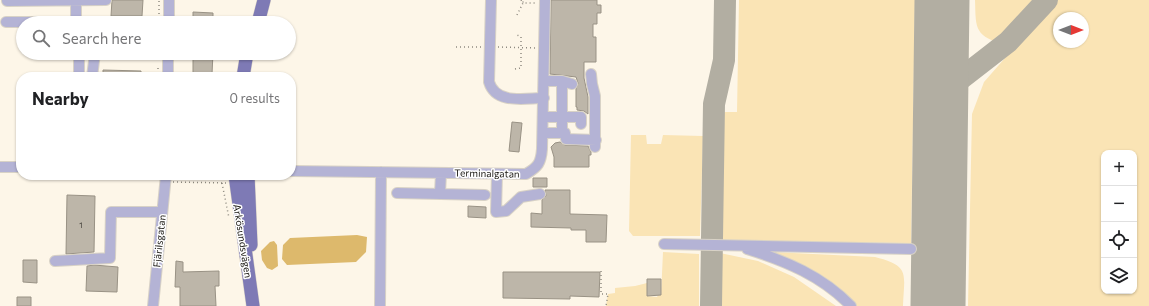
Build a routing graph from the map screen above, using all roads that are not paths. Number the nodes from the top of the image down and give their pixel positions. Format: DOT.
graph roads {
  1 [pos="76,0"];
  2 [pos="106,0"];
  3 [pos="169,0"];
  4 [pos="258,0"];
  5 [pos="264,0"];
  6 [pos="491,0"];
  7 [pos="7,1"];
  8 [pos="545,2"];
  9 [pos="78,16"];
  10 [pos="166,16"];
  11 [pos="255,16"];
  12 [pos="260,16"];
  13 [pos="6,22"];
  14 [pos="16,22"];
  15 [pos="79,60"];
  16 [pos="94,60"];
  17 [pos="168,60"];
  18 [pos="246,60"];
  19 [pos="251,60"];
  20 [pos="79,72"];
  21 [pos="93,72"];
  22 [pos="168,72"];
  23 [pos="244,72"];
  24 [pos="250,72"];
  25 [pos="591,74"];
  26 [pos="544,81"];
  27 [pos="544,98"];
  28 [pos="544,117"];
  29 [pos="562,117"];
  30 [pos="581,124"];
  31 [pos="543,133"];
  32 [pos="562,133"];
  33 [pos="0,167"];
  34 [pos="16,171"];
  35 [pos="296,171"];
  36 [pos="381,172"];
  37 [pos="441,173"];
  38 [pos="497,174"];
  39 [pos="166,180"];
  40 [pos="236,180"];
  41 [pos="248,180"];
  42 [pos="397,193"];
  43 [pos="440,194"];
  44 [pos="540,194"];
  45 [pos="485,195"];
  46 [pos="162,212"];
  47 [pos="664,244"];
  48 [pos="736,245"];
  49 [pos="911,249"];
  50 [pos="55,261"];
  51 [pos="153,306"];
  52 [pos="253,306"];
  53 [pos="258,306"];
  54 [pos="380,306"];
  55 [pos="851,306"];
  1 -- 2 [label="street"];
  1 -- 7 [label="street"];
  1 -- 9 [label="street"];
  3 -- 10 [label="street"];
  4 -- 11 [label="main road"];
  5 -- 12 [label="main road"];
  6 -- 27 [label="street"];
  8 -- 26 [label="street, Terminalgatan"];
  13 -- 14 [label="street"];
  15 -- 20 [label="street"];
  16 -- 21 [label="street"];
  17 -- 22 [label="street"];
  18 -- 23 [label="main road"];
  19 -- 24 [label="main road"];
  25 -- 32 [label="street"];
  26 -- 27 [label="street, Terminalgatan"];
  26 -- 29 [label="street"];
  27 -- 28 [label="street, Terminalgatan"];
  28 -- 29 [label="street"];
  28 -- 31 [label="street, Terminalgatan"];
  29 -- 30 [label="street"];
  29 -- 32 [label="street"];
  31 -- 32 [label="street"];
  31 -- 38 [label="street, Terminalgatan"];
  33 -- 34 [label="street"];
  35 -- 36 [label="street, Terminalgatan"];
  36 -- 37 [label="street, Terminalgatan"];
  36 -- 54 [label="street"];
  37 -- 38 [label="street, Terminalgatan"];
  37 -- 43 [label="street"];
  38 -- 44 [label="street"];
  39 -- 46 [label="street, Fjärilsgatan"];
  40 -- 52 [label="main road, Arkösundsvägen"];
  41 -- 53 [label="main road, Arkösundsvägen"];
  42 -- 43 [label="street"];
  43 -- 45 [label="street"];
  46 -- 50 [label="street"];
  46 -- 51 [label="street, Fjärilsgatan"];
  47 -- 48 [label="street"];
  48 -- 49 [label="street"];
  48 -- 55 [label="street"];
}
